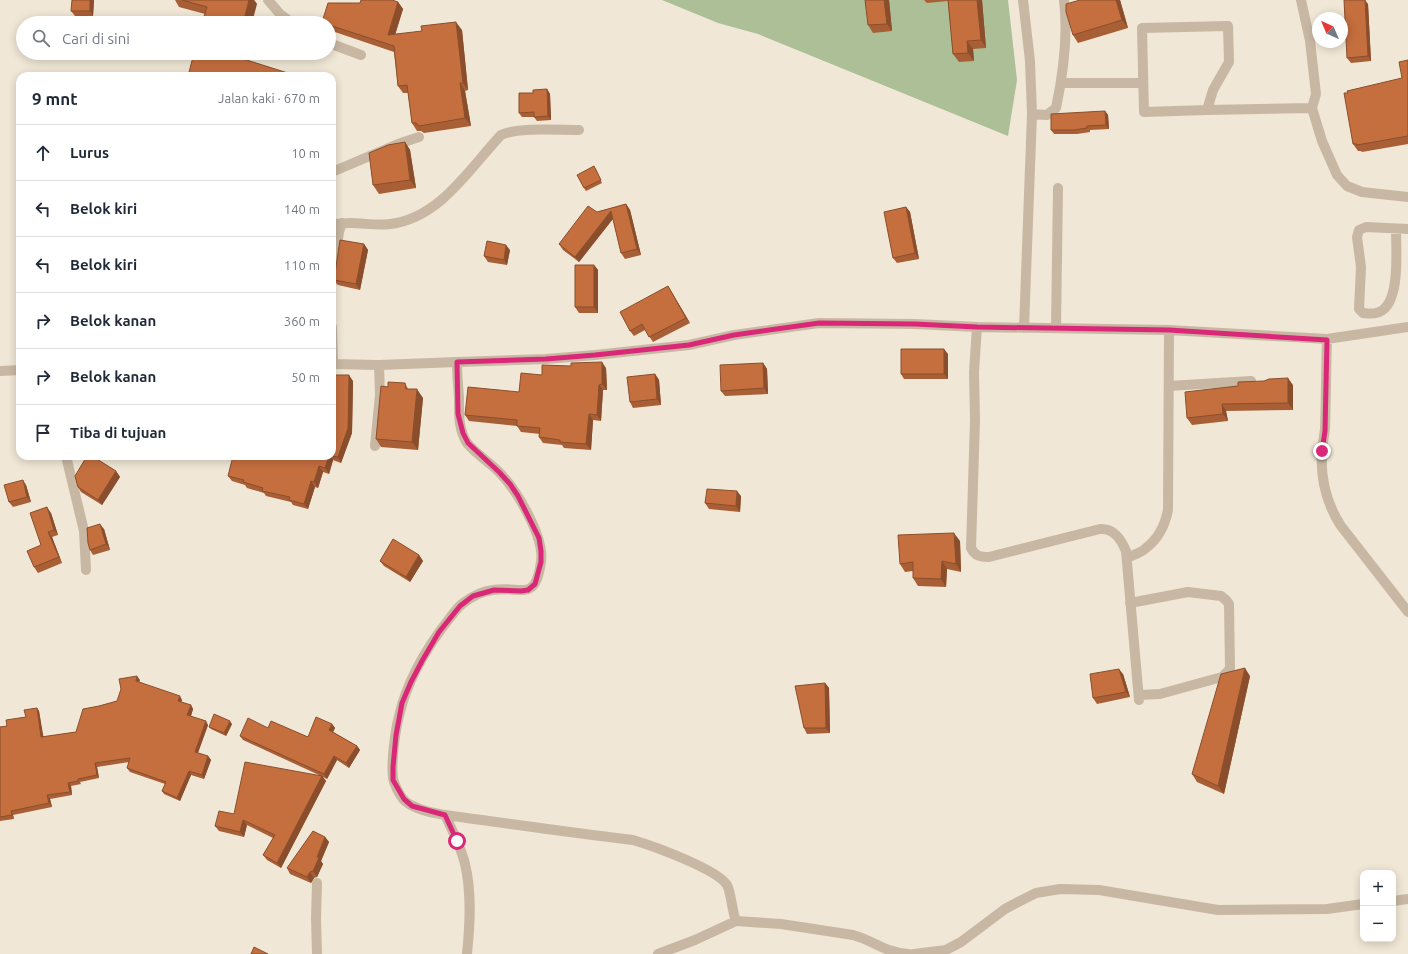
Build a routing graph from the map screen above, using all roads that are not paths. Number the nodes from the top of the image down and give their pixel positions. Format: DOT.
graph roads {
  1 [pos="268,0"];
  2 [pos="1023,0"];
  3 [pos="1064,0"];
  4 [pos="1301,0"];
  5 [pos="283,16"];
  6 [pos="336,46"];
  7 [pos="361,55"];
  8 [pos="1061,83"];
  9 [pos="1143,83"];
  10 [pos="1312,108"];
  11 [pos="1207,110"];
  12 [pos="1032,114"];
  13 [pos="578,130"];
  14 [pos="419,136"];
  15 [pos="336,170"];
  16 [pos="1058,188"];
  17 [pos="1408,197"];
  18 [pos="337,224"];
  19 [pos="1396,229"];
  20 [pos="1408,229"];
  21 [pos="336,254"];
  22 [pos="977,327"];
  23 [pos="1408,327"];
  24 [pos="1024,328"];
  25 [pos="1056,328"];
  26 [pos="1169,330"];
  27 [pos="1327,340"];
  28 [pos="457,362"];
  29 [pos="336,364"];
  30 [pos="379,364"];
  31 [pos="16,370"];
  32 [pos="0,371"];
  33 [pos="1261,381"];
  34 [pos="1169,386"];
  35 [pos="375,446"];
  36 [pos="67,460"];
  37 [pos="1126,558"];
  38 [pos="86,570"];
  39 [pos="1130,603"];
  40 [pos="1408,612"];
  41 [pos="445,815"];
  42 [pos="317,883"];
  43 [pos="1408,899"];
  44 [pos="1396,901"];
  45 [pos="1360,904"];
  46 [pos="736,921"];
  47 [pos="317,954"];
  48 [pos="467,954"];
  49 [pos="658,954"];
  50 [pos="909,954"];
  51 [pos="914,954"];
  1 -- 5 [label="street"];
  2 -- 12 [label="street"];
  3 -- 8 [label="street"];
  4 -- 10 [label="street"];
  6 -- 7 [label="street"];
  8 -- 9 [label="street"];
  8 -- 12 [label="street"];
  9 -- 11 [label="street"];
  9 -- 11 [label="street"];
  10 -- 11 [label="street"];
  10 -- 17 [label="street"];
  12 -- 24 [label="street"];
  13 -- 18 [label="street"];
  14 -- 15 [label="street"];
  16 -- 25 [label="street"];
  18 -- 21 [label="street"];
  19 -- 19 [label="street"];
  19 -- 20 [label="street"];
  22 -- 24 [label="street"];
  22 -- 28 [label="street"];
  22 -- 37 [label="street"];
  23 -- 27 [label="street"];
  24 -- 25 [label="street"];
  25 -- 26 [label="street"];
  26 -- 27 [label="street"];
  26 -- 34 [label="street"];
  27 -- 40 [label="street"];
  28 -- 30 [label="street"];
  28 -- 41 [label="street"];
  29 -- 30 [label="street"];
  30 -- 35 [label="street"];
  31 -- 32 [label="street"];
  33 -- 34 [label="street"];
  34 -- 37 [label="street"];
  36 -- 38 [label="street"];
  37 -- 39 [label="street"];
  39 -- 39 [label="street"];
  41 -- 46 [label="street"];
  41 -- 48 [label="street"];
  42 -- 47 [label="street"];
  43 -- 44 [label="street"];
  45 -- 51 [label="street"];
  46 -- 49 [label="street"];
  46 -- 50 [label="street"];
}
